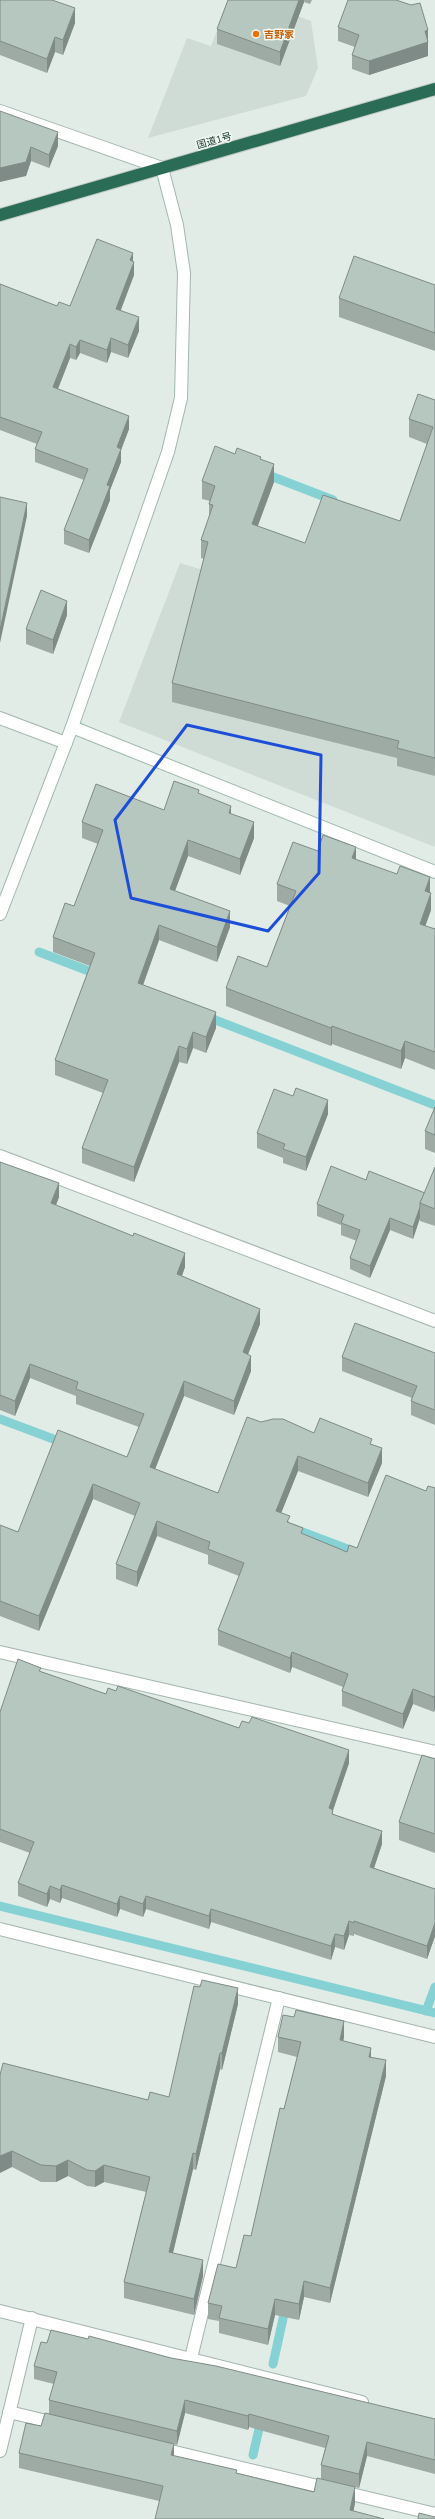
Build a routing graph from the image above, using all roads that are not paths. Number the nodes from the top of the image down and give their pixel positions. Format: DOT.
graph roads {
  1 [pos="435,89"];
  2 [pos="0,111"];
  3 [pos="162,168"];
  4 [pos="0,215"];
  5 [pos="0,718"];
  6 [pos="72,727"];
  7 [pos="66,743"];
  8 [pos="435,872"];
  9 [pos="0,914"];
  10 [pos="0,1156"];
  11 [pos="435,1321"];
  12 [pos="0,1652"];
  13 [pos="435,1752"];
  14 [pos="0,1929"];
  15 [pos="278,1998"];
  16 [pos="435,2037"];
  17 [pos="0,2311"];
  18 [pos="32,2318"];
  19 [pos="191,2358"];
  20 [pos="371,2404"];
  21 [pos="9,2412"];
  22 [pos="70,2427"];
  23 [pos="147,2445"];
  24 [pos="0,2451"];
  25 [pos="435,2514"];
  1 -- 3 [label="highway, 国道1号"];
  2 -- 3 [label="street"];
  3 -- 4 [label="highway, 国道1号"];
  3 -- 6 [label="street"];
  5 -- 7 [label="street"];
  6 -- 7 [label="street"];
  6 -- 8 [label="street"];
  7 -- 9 [label="street"];
  10 -- 11 [label="street"];
  12 -- 13 [label="street"];
  14 -- 15 [label="street"];
  15 -- 16 [label="street"];
  15 -- 19 [label="street"];
  17 -- 18 [label="street"];
  18 -- 19 [label="street"];
  18 -- 21 [label="street"];
  19 -- 20 [label="street"];
  21 -- 22 [label="street"];
  21 -- 24 [label="street"];
  23 -- 25 [label="street"];
}
